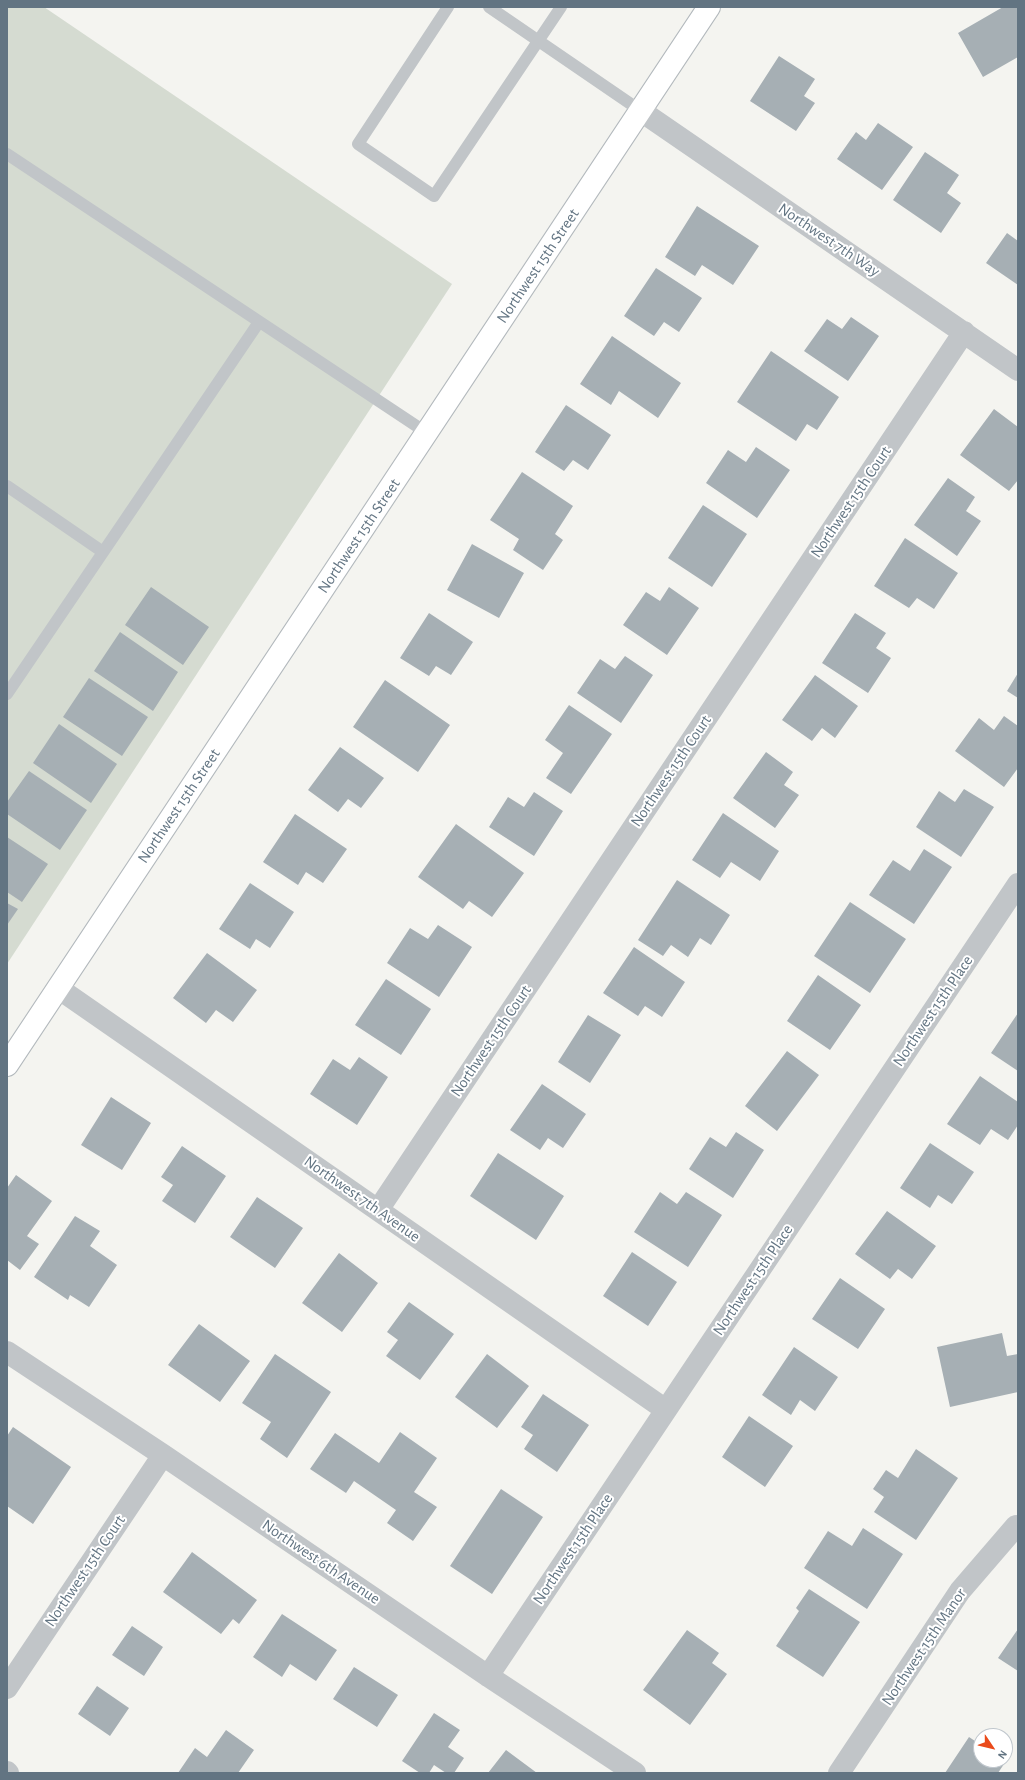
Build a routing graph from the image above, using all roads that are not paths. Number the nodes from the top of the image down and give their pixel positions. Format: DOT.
graph roads {
  1 [pos="448,7"];
  2 [pos="489,7"];
  3 [pos="561,7"];
  4 [pos="709,7"];
  5 [pos="538,40"];
  6 [pos="640,111"];
  7 [pos="7,154"];
  8 [pos="260,322"];
  9 [pos="964,332"];
  10 [pos="1018,370"];
  11 [pos="427,433"];
  12 [pos="7,486"];
  13 [pos="103,552"];
  14 [pos="7,694"];
  15 [pos="1018,884"];
  16 [pos="58,988"];
  17 [pos="7,1064"];
  18 [pos="378,1210"];
  19 [pos="7,1352"];
  20 [pos="666,1410"];
  21 [pos="163,1455"];
  22 [pos="1017,1526"];
  23 [pos="488,1676"];
  24 [pos="7,1688"];
  25 [pos="635,1773"];
  26 [pos="839,1773"];
  1 -- 5 [label="lane"];
  2 -- 5 [label="lane"];
  3 -- 5 [label="lane"];
  4 -- 6 [label="street, Northwest 15th Street"];
  5 -- 6 [label="lane"];
  6 -- 9 [label="street, Northwest 7th Way"];
  6 -- 11 [label="street, Northwest 15th Street"];
  7 -- 8 [label="lane"];
  8 -- 11 [label="lane"];
  8 -- 13 [label="lane"];
  9 -- 10 [label="street, Northwest 7th Way"];
  9 -- 18 [label="street, Northwest 15th Court"];
  11 -- 16 [label="street, Northwest 15th Street"];
  12 -- 13 [label="lane"];
  13 -- 14 [label="lane"];
  15 -- 20 [label="street, Northwest 15th Place"];
  16 -- 17 [label="street, Northwest 15th Street"];
  16 -- 18 [label="street, Northwest 7th Avenue"];
  18 -- 20 [label="street, Northwest 7th Avenue"];
  19 -- 21 [label="street, Northwest 6th Avenue"];
  20 -- 23 [label="street, Northwest 15th Place"];
  21 -- 23 [label="street, Northwest 6th Avenue"];
  21 -- 24 [label="street, Northwest 15th Court"];
  22 -- 26 [label="street, Northwest 15th Manor"];
  23 -- 25 [label="street, Northwest 6th Avenue"];
}
